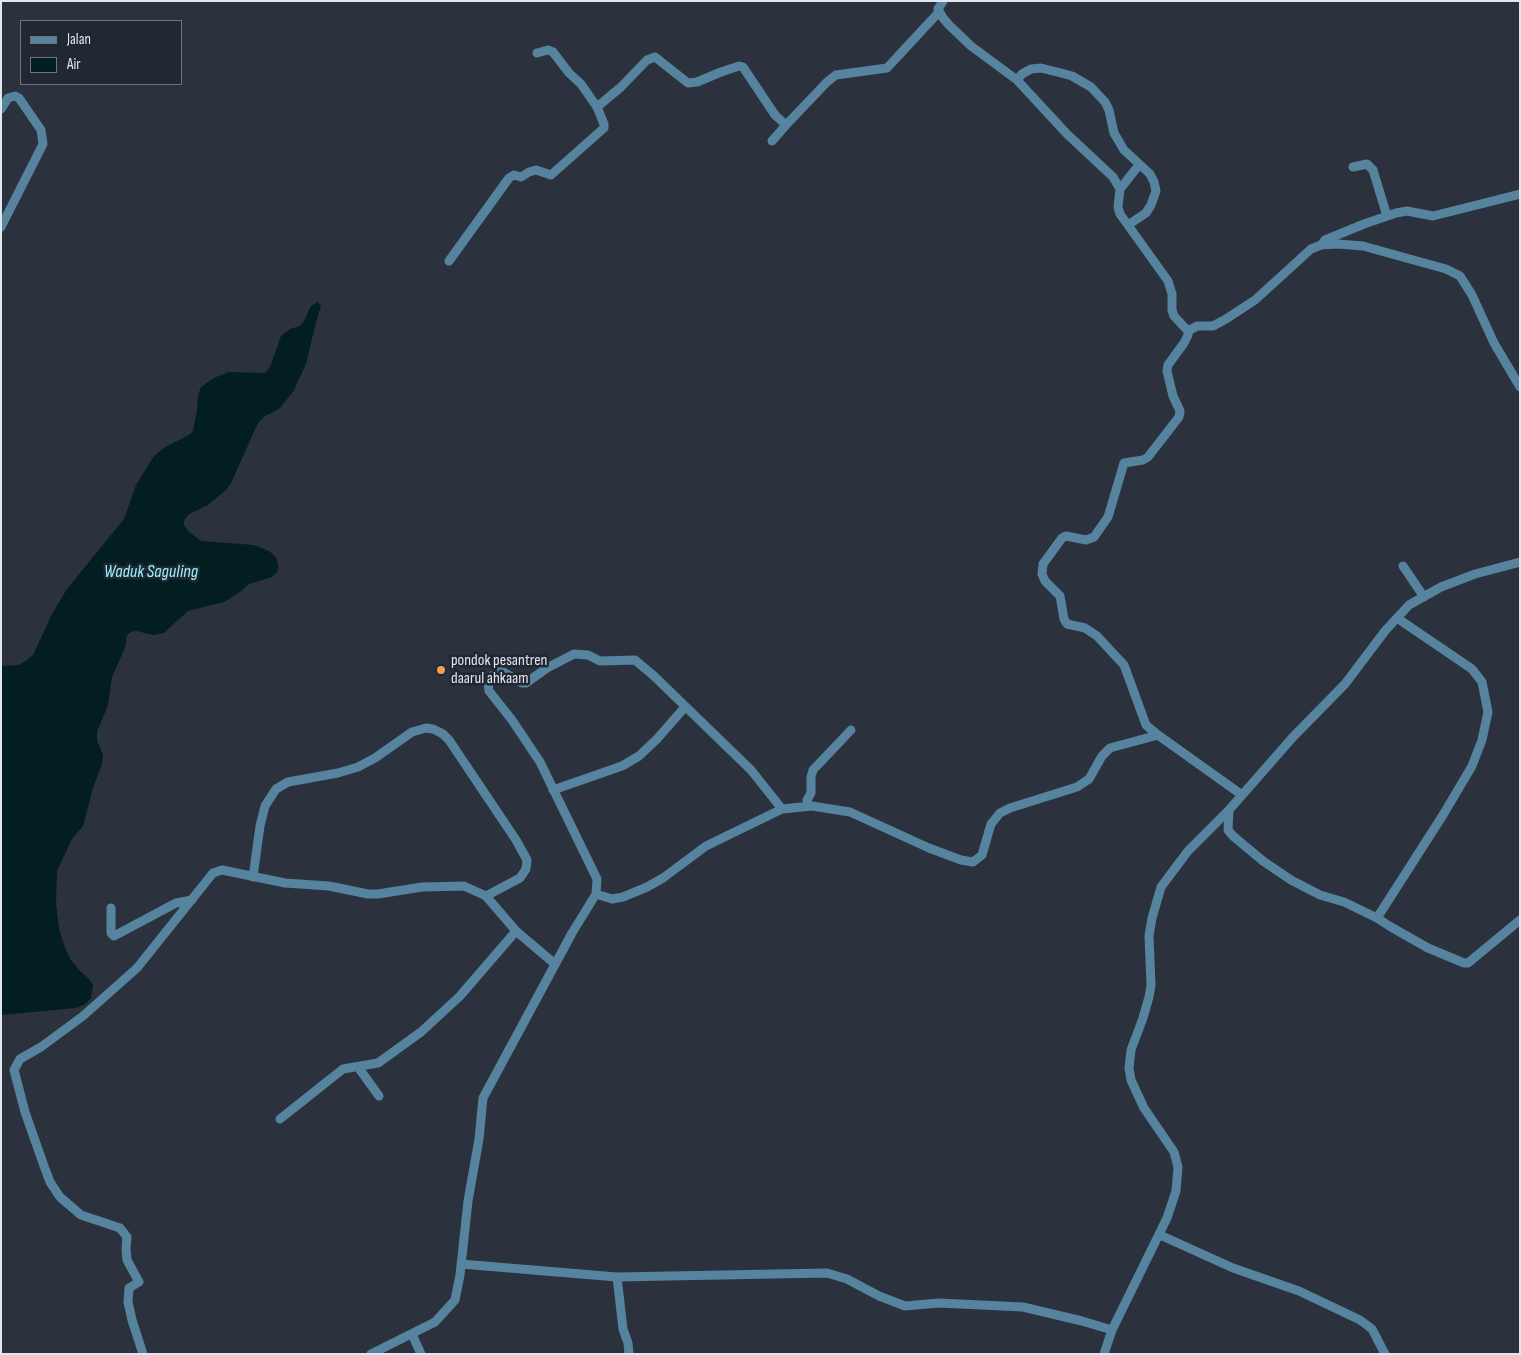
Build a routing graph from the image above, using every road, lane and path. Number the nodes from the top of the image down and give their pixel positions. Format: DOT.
graph roads {
  1 [pos="943,1"];
  2 [pos="939,12"];
  3 [pos="538,53"];
  4 [pos="1017,80"];
  5 [pos="597,107"];
  6 [pos="1,110"];
  7 [pos="786,125"];
  8 [pos="772,140"];
  9 [pos="1139,165"];
  10 [pos="1353,167"];
  11 [pos="1120,189"];
  12 [pos="1520,194"];
  13 [pos="1387,216"];
  14 [pos="1128,225"];
  15 [pos="1,227"];
  16 [pos="1321,245"];
  17 [pos="449,261"];
  18 [pos="1188,331"];
  19 [pos="1520,387"];
  20 [pos="1520,562"];
  21 [pos="1403,566"];
  22 [pos="1424,597"];
  23 [pos="1397,618"];
  24 [pos="685,707"];
  25 [pos="851,730"];
  26 [pos="1158,735"];
  27 [pos="553,790"];
  28 [pos="1242,795"];
  29 [pos="808,806"];
  30 [pos="782,809"];
  31 [pos="1229,810"];
  32 [pos="253,877"];
  33 [pos="596,894"];
  34 [pos="486,896"];
  35 [pos="192,900"];
  36 [pos="112,908"];
  37 [pos="1377,918"];
  38 [pos="1520,920"];
  39 [pos="516,931"];
  40 [pos="555,964"];
  41 [pos="358,1067"];
  42 [pos="380,1096"];
  43 [pos="280,1119"];
  44 [pos="1160,1235"];
  45 [pos="461,1264"];
  46 [pos="617,1276"];
  47 [pos="1112,1330"];
  48 [pos="412,1334"];
  49 [pos="143,1354"];
  50 [pos="371,1354"];
  51 [pos="421,1354"];
  52 [pos="629,1354"];
  53 [pos="1104,1354"];
  54 [pos="1385,1354"];
  1 -- 2 [label="street"];
  2 -- 4 [label="street"];
  2 -- 7 [label="street"];
  3 -- 5 [label="street"];
  4 -- 9 [label="street"];
  4 -- 11 [label="street"];
  5 -- 7 [label="street"];
  5 -- 17 [label="street"];
  6 -- 15 [label="street"];
  7 -- 8 [label="street"];
  9 -- 11 [label="street"];
  9 -- 14 [label="street"];
  10 -- 13 [label="street"];
  11 -- 14 [label="street"];
  12 -- 13 [label="street"];
  13 -- 16 [label="street"];
  14 -- 18 [label="street"];
  16 -- 18 [label="street"];
  16 -- 19 [label="street"];
  18 -- 26 [label="street"];
  20 -- 22 [label="street"];
  21 -- 22 [label="street"];
  22 -- 23 [label="street"];
  23 -- 28 [label="street"];
  23 -- 37 [label="street"];
  24 -- 27 [label="street"];
  24 -- 27 [label="street"];
  24 -- 30 [label="street"];
  25 -- 29 [label="street"];
  26 -- 28 [label="street"];
  26 -- 29 [label="street"];
  27 -- 33 [label="street"];
  28 -- 31 [label="street"];
  29 -- 30 [label="street"];
  30 -- 33 [label="street"];
  31 -- 37 [label="street"];
  31 -- 44 [label="street"];
  32 -- 34 [label="street"];
  32 -- 34 [label="street"];
  32 -- 35 [label="street"];
  33 -- 40 [label="street"];
  34 -- 39 [label="street"];
  35 -- 36 [label="street"];
  35 -- 49 [label="street"];
  37 -- 38 [label="street"];
  39 -- 40 [label="street"];
  39 -- 41 [label="street"];
  40 -- 45 [label="street"];
  41 -- 42 [label="street"];
  41 -- 43 [label="street"];
  44 -- 47 [label="street"];
  44 -- 54 [label="street"];
  45 -- 46 [label="street"];
  45 -- 48 [label="street"];
  46 -- 47 [label="street"];
  46 -- 52 [label="street"];
  47 -- 53 [label="street"];
  48 -- 50 [label="street"];
  48 -- 51 [label="street"];
}
